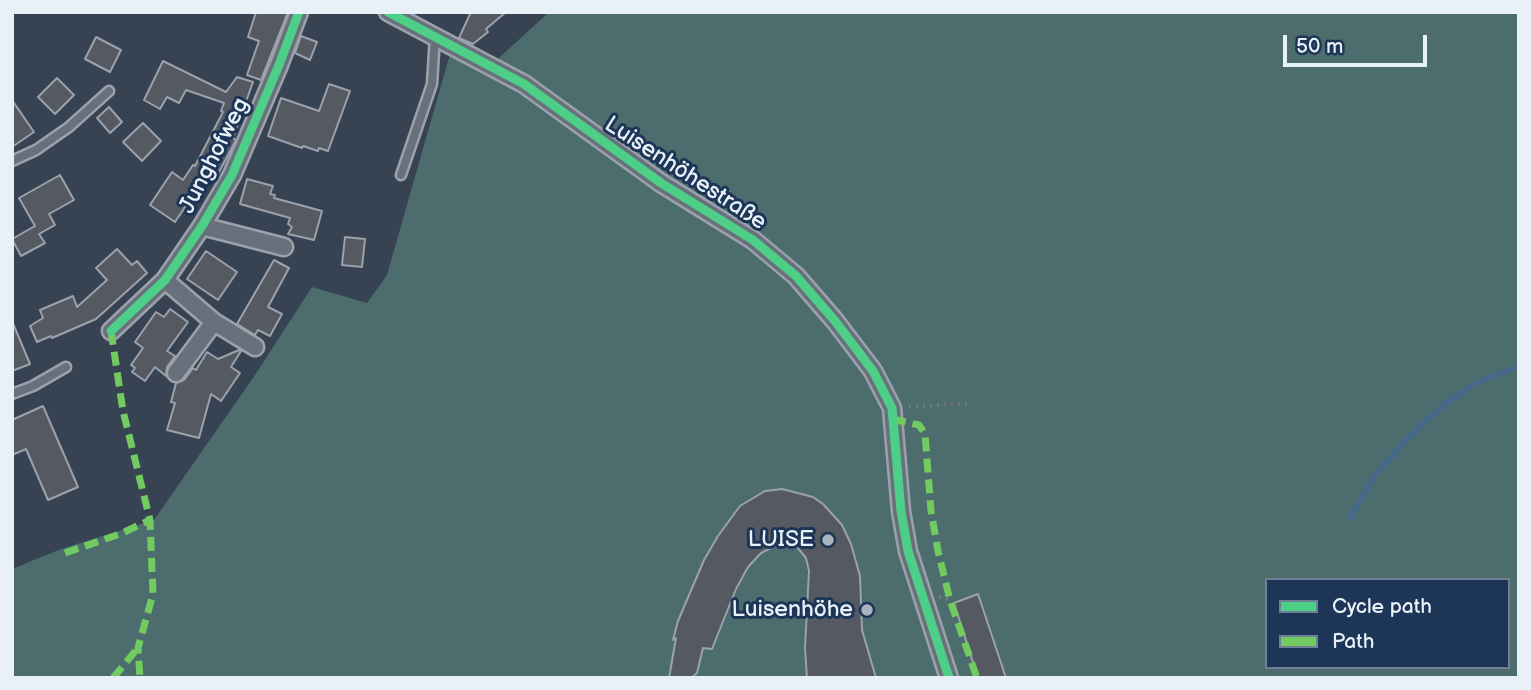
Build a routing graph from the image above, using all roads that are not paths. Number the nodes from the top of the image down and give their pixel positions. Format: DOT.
graph roads {
  1 [pos="299,12"];
  2 [pos="388,12"];
  3 [pos="435,36"];
  4 [pos="109,90"];
  5 [pos="12,160"];
  6 [pos="401,175"];
  7 [pos="202,226"];
  8 [pos="284,247"];
  9 [pos="165,280"];
  10 [pos="214,322"];
  11 [pos="111,331"];
  12 [pos="255,347"];
  13 [pos="66,367"];
  14 [pos="176,373"];
  15 [pos="12,394"];
  16 [pos="949,678"];
  1 -- 7 [label="street, Junghofweg"];
  2 -- 3 [label="street, Luisenhöhestraße"];
  3 -- 6 [label="lane"];
  3 -- 16 [label="street, Luisenhöhestraße"];
  4 -- 5 [label="lane"];
  7 -- 8 [label="street, Junghofweg"];
  7 -- 9 [label="street, Junghofweg"];
  9 -- 10 [label="street"];
  9 -- 11 [label="street, Junghofweg"];
  10 -- 12 [label="street"];
  10 -- 14 [label="street"];
  13 -- 15 [label="lane"];
}
